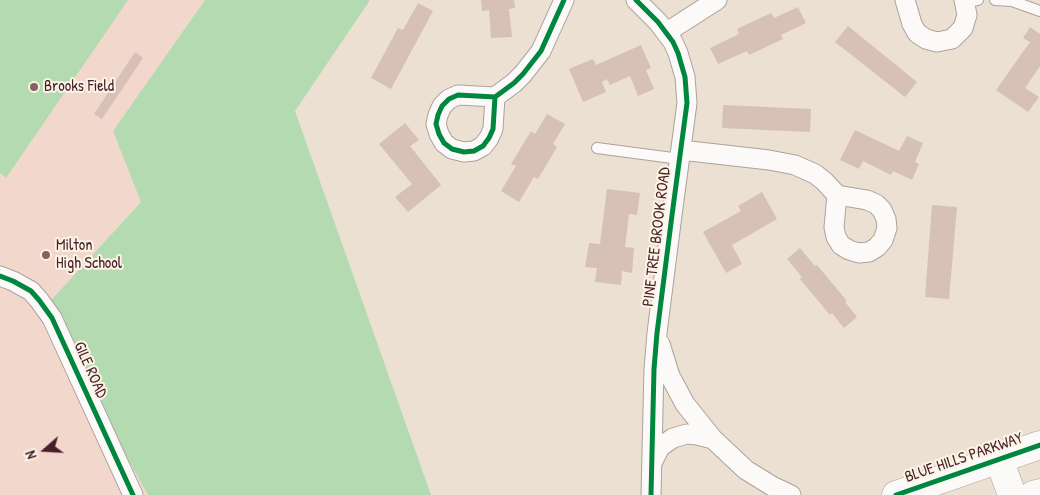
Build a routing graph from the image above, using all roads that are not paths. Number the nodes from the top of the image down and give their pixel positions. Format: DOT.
graph roads {
  1 [pos="564,0"];
  2 [pos="636,0"];
  3 [pos="717,0"];
  4 [pos="905,0"];
  5 [pos="995,0"];
  6 [pos="969,1"];
  7 [pos="1040,11"];
  8 [pos="667,32"];
  9 [pos="495,96"];
  10 [pos="597,148"];
  11 [pos="681,155"];
  12 [pos="837,195"];
  13 [pos="0,276"];
  14 [pos="657,333"];
  15 [pos="713,439"];
  16 [pos="1040,446"];
  17 [pos="999,460"];
  18 [pos="652,462"];
  19 [pos="1040,493"];
  20 [pos="133,495"];
  21 [pos="651,495"];
  22 [pos="791,495"];
  23 [pos="896,495"];
  24 [pos="1012,495"];
  25 [pos="1033,495"];
  1 -- 9 [label="street"];
  2 -- 8 [label="street, PINE TREE BROOK ROAD"];
  3 -- 8 [label="street"];
  4 -- 6 [label="street"];
  5 -- 7 [label="lane"];
  8 -- 11 [label="street, PINE TREE BROOK ROAD"];
  10 -- 11 [label="lane"];
  11 -- 12 [label="street"];
  11 -- 14 [label="street, PINE TREE BROOK ROAD"];
  13 -- 20 [label="street, GILE ROAD"];
  14 -- 15 [label="street, PINE TREE BROOK ROAD"];
  14 -- 18 [label="street, PINE TREE BROOK ROAD"];
  15 -- 18 [label="street"];
  15 -- 22 [label="street, PINE TREE BROOK ROAD"];
  16 -- 17 [label="main road, BLUE HILLS PARKWAY"];
  17 -- 23 [label="main road, BLUE HILLS PARKWAY"];
  17 -- 24 [label="main road"];
  18 -- 21 [label="street, PINE TREE BROOK ROAD"];
  19 -- 25 [label="main road"];
}
